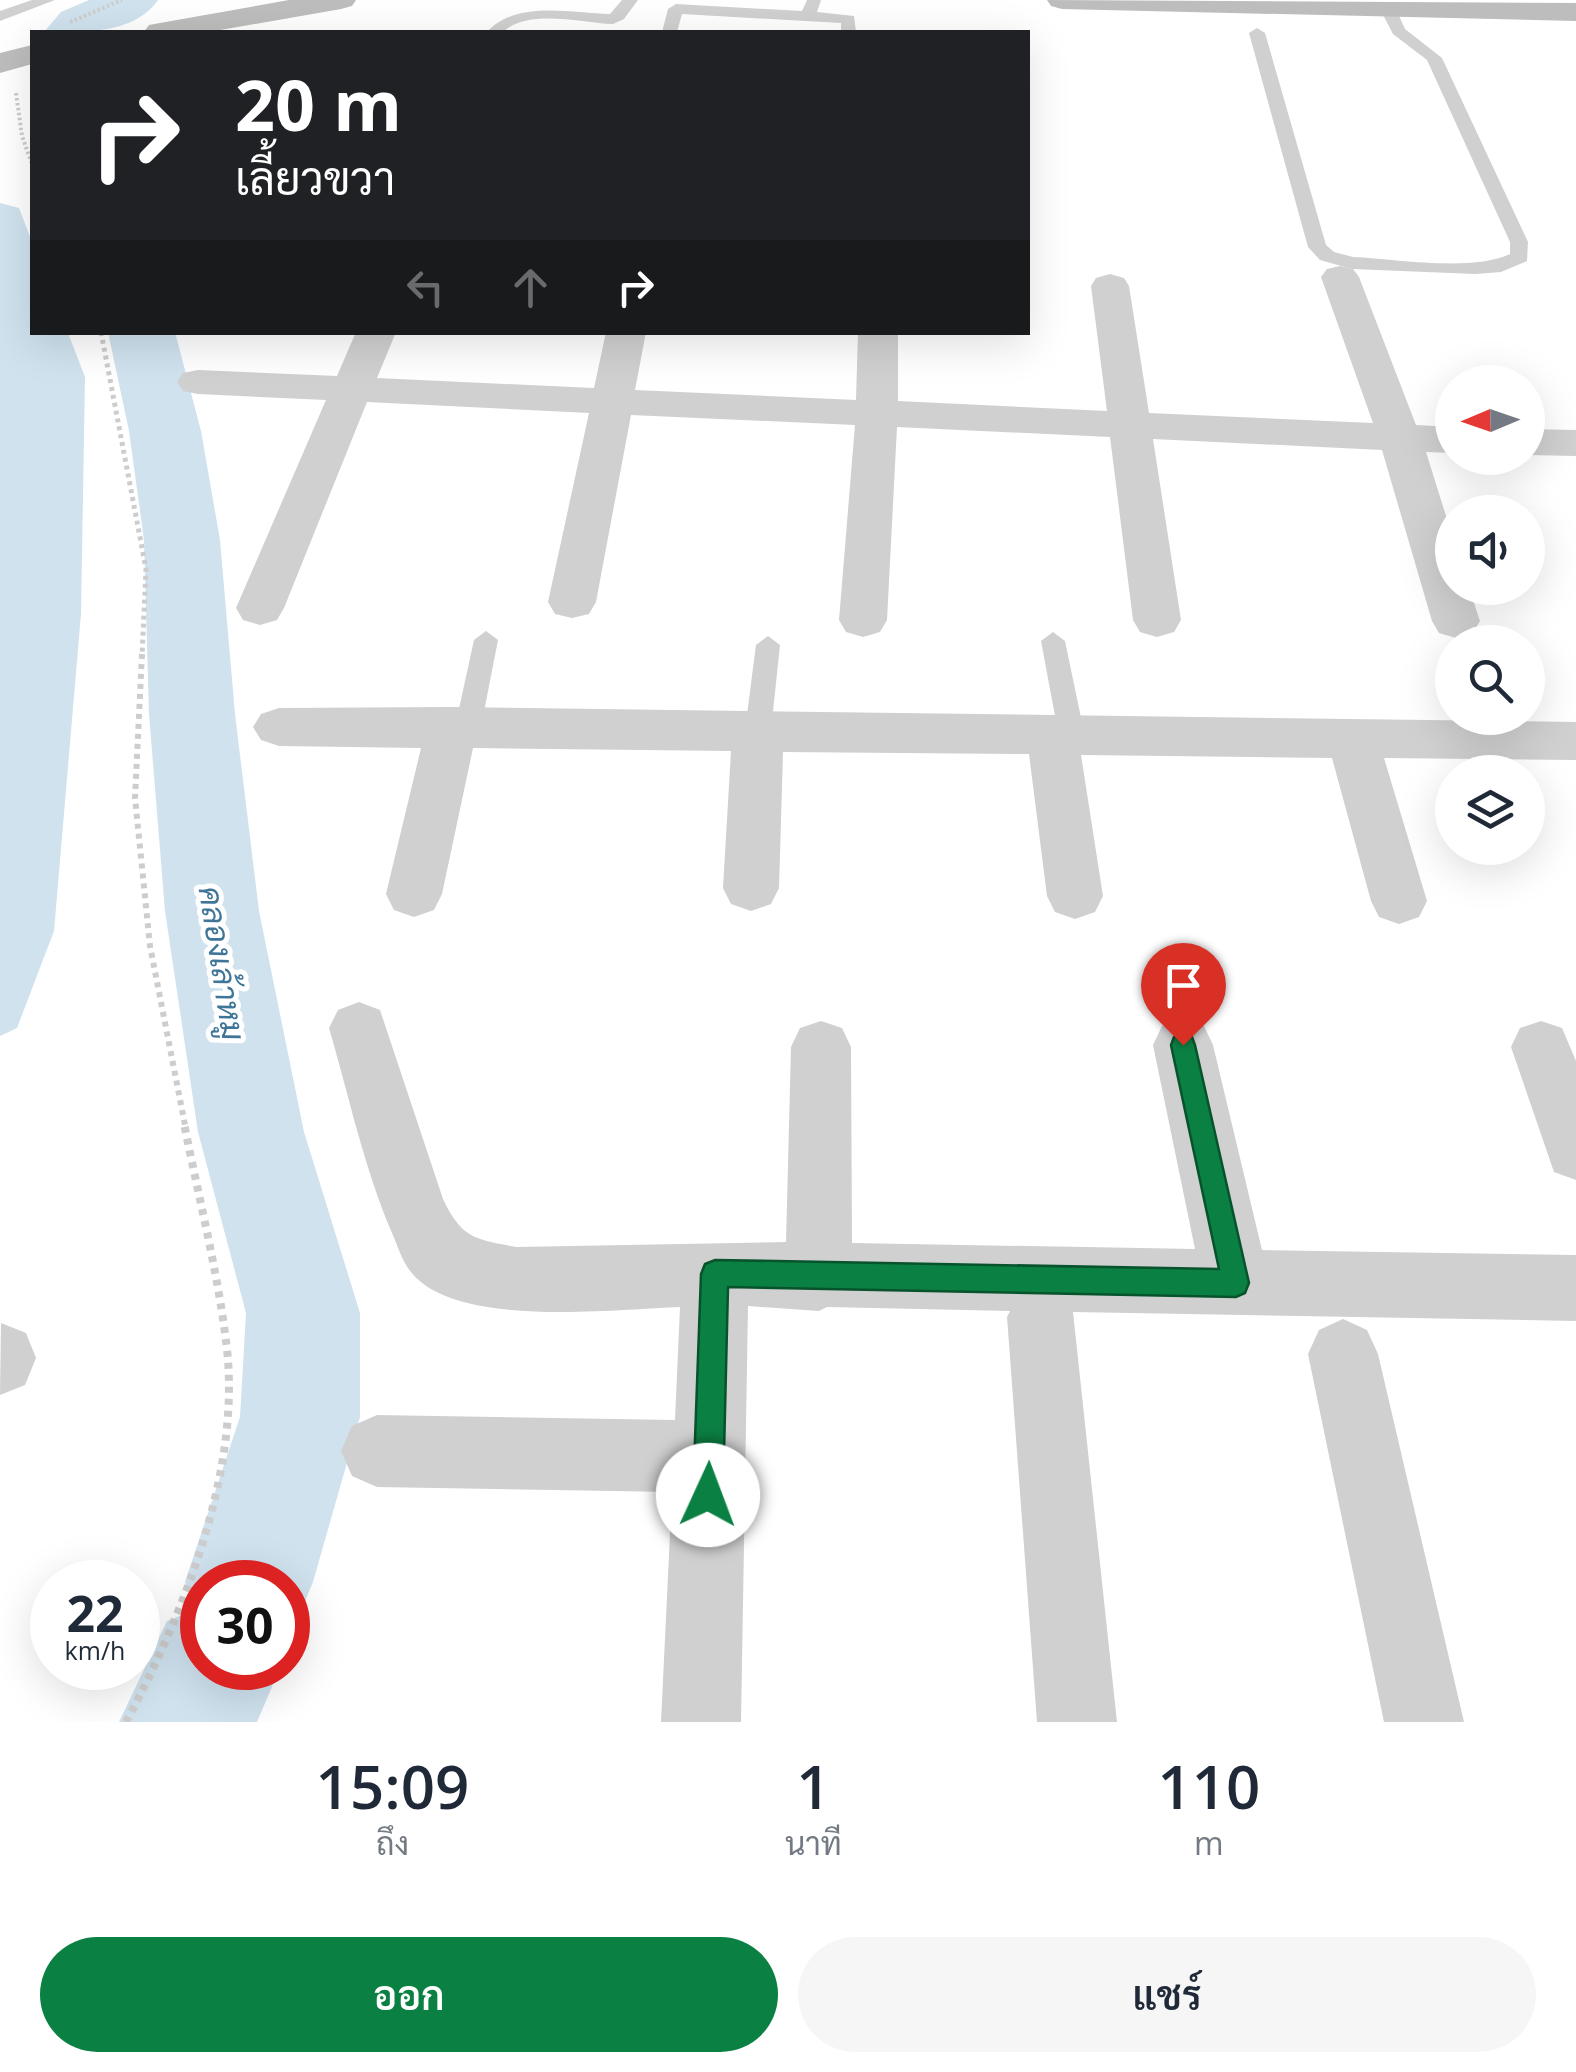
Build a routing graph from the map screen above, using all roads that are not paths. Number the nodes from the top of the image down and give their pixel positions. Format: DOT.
graph roads {
  1 [pos="47,0"];
  2 [pos="341,0"];
  3 [pos="630,0"];
  4 [pos="1062,0"];
  5 [pos="1104,0"];
  6 [pos="1366,5"];
  7 [pos="811,8"];
  8 [pos="1576,12"];
  9 [pos="0,16"];
  10 [pos="171,30"];
  11 [pos="496,30"];
  12 [pos="671,30"];
  13 [pos="848,30"];
  14 [pos="1256,33"];
  15 [pos="1340,277"];
  16 [pos="1110,286"];
  17 [pos="375,335"];
  18 [pos="625,335"];
  19 [pos="878,335"];
  20 [pos="198,382"];
  21 [pos="352,386"];
  22 [pos="611,402"];
  23 [pos="877,415"];
  24 [pos="1132,427"];
  25 [pos="1400,438"];
  26 [pos="1435,439"];
  27 [pos="1545,442"];
  28 [pos="1576,443"];
  29 [pos="572,602"];
  30 [pos="260,608"];
  31 [pos="863,620"];
  32 [pos="1157,620"];
  33 [pos="1456,621"];
  34 [pos="486,640"];
  35 [pos="1053,640"];
  36 [pos="768,645"];
  37 [pos="460,726"];
  38 [pos="280,728"];
  39 [pos="758,730"];
  40 [pos="1062,737"];
  41 [pos="1353,739"];
  42 [pos="1576,741"];
  43 [pos="751,888"];
  44 [pos="414,894"];
  45 [pos="1075,896"];
  46 [pos="1399,900"];
  47 [pos="359,1028"];
  48 [pos="1183,1045"];
  49 [pos="821,1046"];
  50 [pos="1541,1047"];
  51 [pos="1576,1152"];
  52 [pos="715,1274"];
  53 [pos="819,1278"];
  54 [pos="1236,1283"];
  55 [pos="1576,1288"];
  56 [pos="1041,1317"];
  57 [pos="1344,1354"];
  58 [pos="378,1451"];
  59 [pos="709,1457"];
  60 [pos="701,1722"];
  61 [pos="1077,1722"];
  62 [pos="1424,1722"];
  1 -- 9 [label="lane"];
  2 -- 10 [label="street"];
  3 -- 11 [label="lane"];
  4 -- 5 [label="street"];
  5 -- 6 [label="street"];
  6 -- 8 [label="street"];
  6 -- 14 [label="lane"];
  7 -- 12 [label="lane"];
  7 -- 13 [label="lane"];
  15 -- 25 [label="street"];
  16 -- 24 [label="street"];
  17 -- 21 [label="street"];
  18 -- 22 [label="street"];
  19 -- 23 [label="street"];
  20 -- 21 [label="street"];
  21 -- 22 [label="street"];
  21 -- 30 [label="street"];
  22 -- 23 [label="street"];
  22 -- 29 [label="street"];
  23 -- 24 [label="street"];
  23 -- 31 [label="street"];
  24 -- 25 [label="street"];
  24 -- 32 [label="street"];
  25 -- 26 [label="street"];
  25 -- 33 [label="street"];
  27 -- 28 [label="street"];
  34 -- 37 [label="lane"];
  35 -- 40 [label="lane"];
  36 -- 39 [label="lane"];
  37 -- 38 [label="street"];
  37 -- 39 [label="street"];
  37 -- 44 [label="street"];
  39 -- 40 [label="street"];
  39 -- 43 [label="street"];
  40 -- 41 [label="street"];
  40 -- 45 [label="street"];
  41 -- 42 [label="street"];
  41 -- 46 [label="street"];
  47 -- 52 [label="street"];
  48 -- 54 [label="street"];
  49 -- 53 [label="street"];
  50 -- 51 [label="street"];
  52 -- 53 [label="street"];
  52 -- 59 [label="street"];
  53 -- 54 [label="street"];
  54 -- 55 [label="street"];
  56 -- 61 [label="street"];
  57 -- 62 [label="street"];
  58 -- 59 [label="street"];
  59 -- 60 [label="street"];
}
